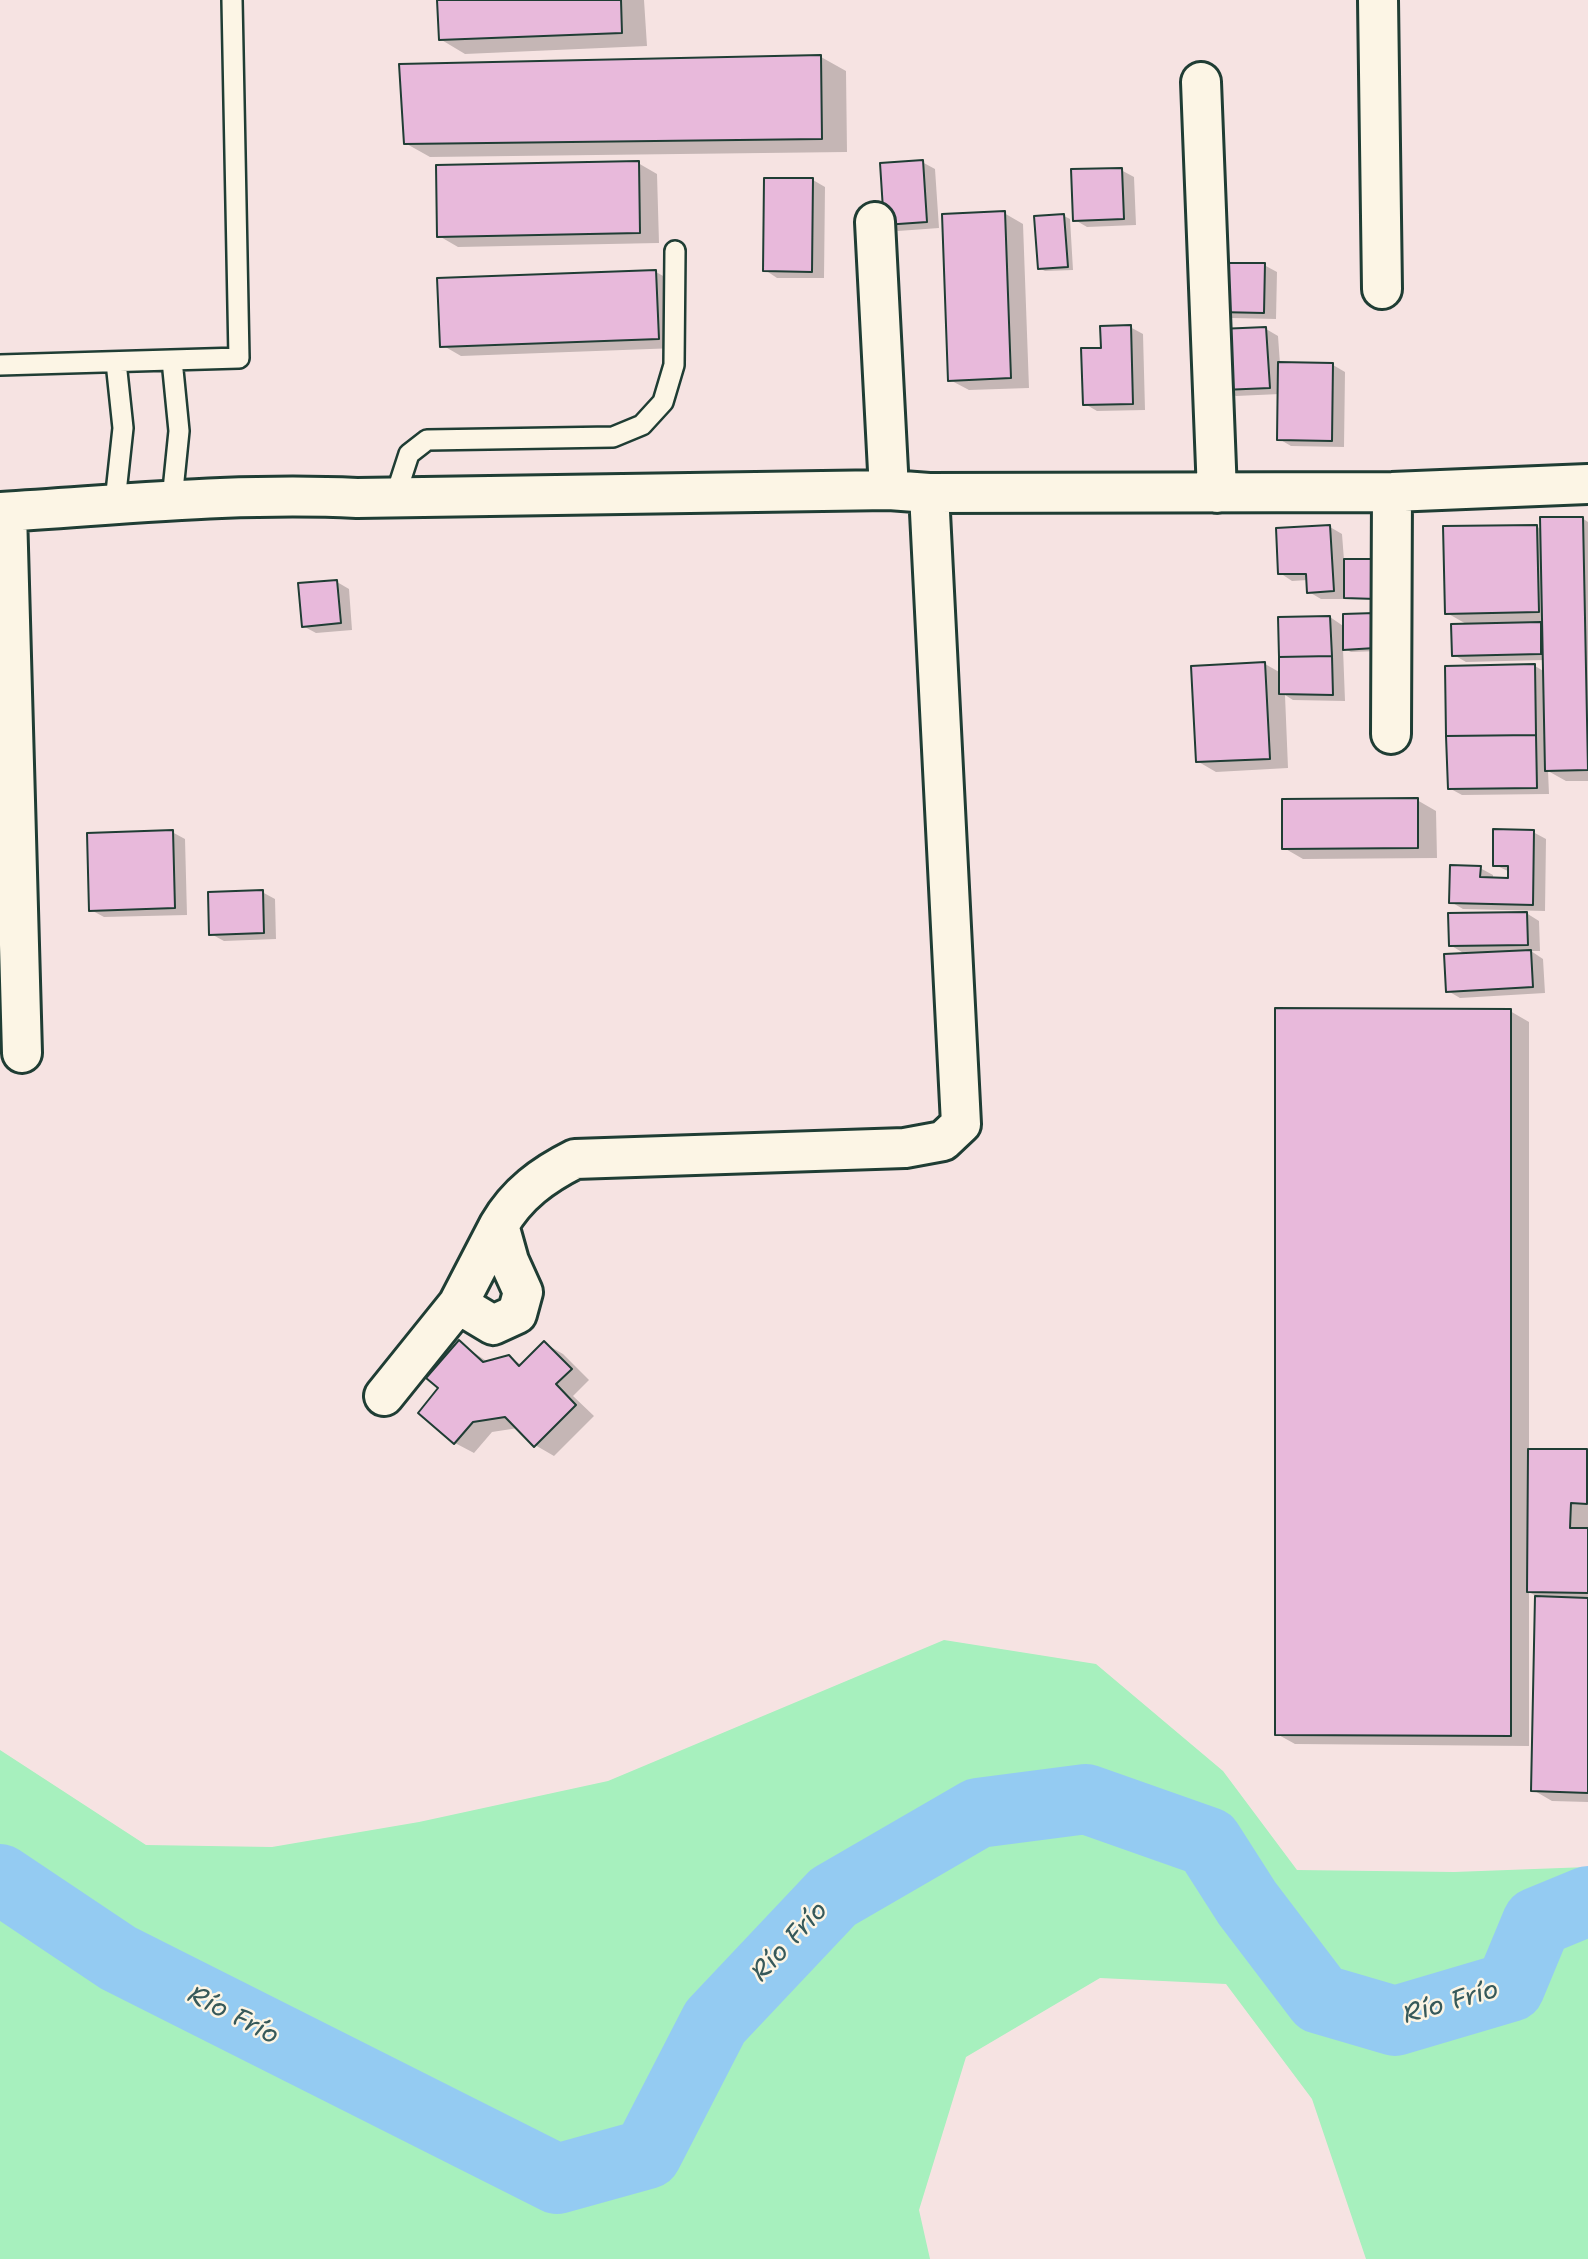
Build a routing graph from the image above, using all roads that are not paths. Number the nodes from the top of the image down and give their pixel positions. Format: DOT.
graph roads {
  1 [pos="232,0"];
  2 [pos="1378,0"];
  3 [pos="1200,82"];
  4 [pos="875,222"];
  5 [pos="674,251"];
  6 [pos="1382,289"];
  7 [pos="172,360"];
  8 [pos="116,362"];
  9 [pos="0,365"];
  10 [pos="1588,484"];
  11 [pos="889,490"];
  12 [pos="1392,492"];
  13 [pos="929,493"];
  14 [pos="1217,493"];
  15 [pos="395,497"];
  16 [pos="172,500"];
  17 [pos="115,502"];
  18 [pos="4,512"];
  19 [pos="1391,734"];
  20 [pos="22,1053"];
  21 [pos="499,1225"];
  22 [pos="458,1304"];
  23 [pos="384,1396"];
  1 -- 7 [label="lane"];
  2 -- 6 [label="street"];
  3 -- 14 [label="street"];
  4 -- 11 [label="street"];
  5 -- 15 [label="lane"];
  7 -- 8 [label="lane"];
  7 -- 16 [label="lane"];
  8 -- 9 [label="lane"];
  8 -- 17 [label="lane"];
  10 -- 12 [label="street"];
  11 -- 13 [label="street"];
  11 -- 15 [label="street"];
  12 -- 14 [label="street"];
  12 -- 19 [label="street"];
  13 -- 14 [label="street"];
  13 -- 21 [label="street"];
  15 -- 16 [label="street"];
  16 -- 17 [label="street"];
  17 -- 18 [label="street"];
  18 -- 20 [label="street"];
  21 -- 22 [label="street"];
  21 -- 22 [label="street"];
  22 -- 23 [label="street"];
}
